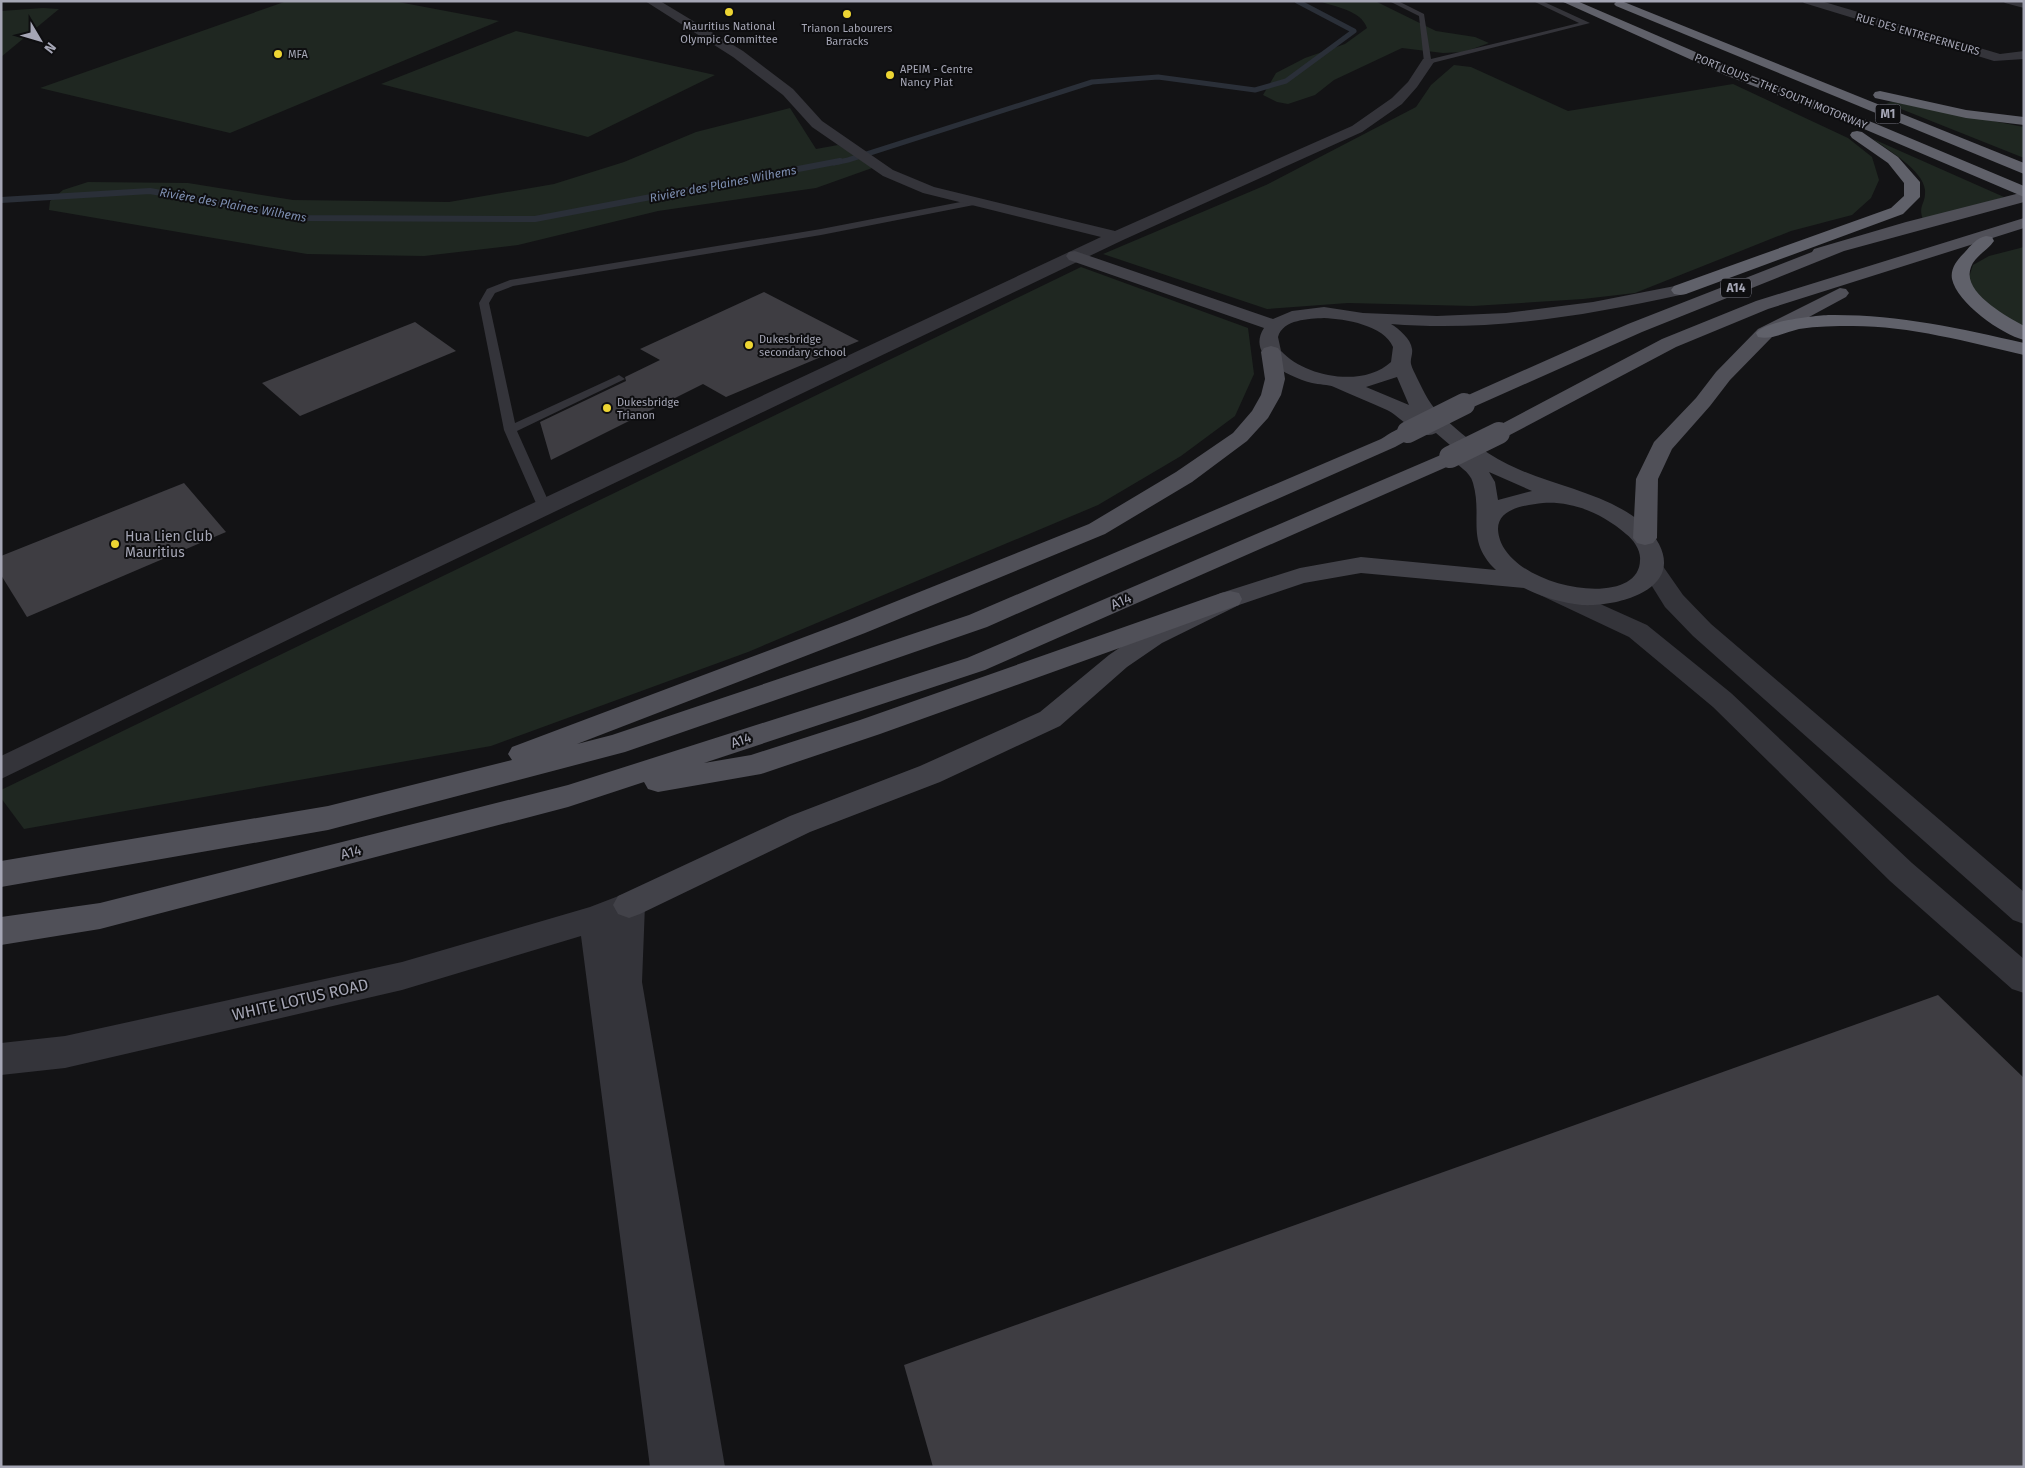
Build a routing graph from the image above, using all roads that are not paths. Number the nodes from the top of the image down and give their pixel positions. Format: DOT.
graph roads {
  1 [pos="651,1"];
  2 [pos="1392,1"];
  3 [pos="1536,1"];
  4 [pos="1567,1"];
  5 [pos="1613,1"];
  6 [pos="1808,1"];
  7 [pos="2009,1"];
  8 [pos="2024,5"];
  9 [pos="1715,42"];
  10 [pos="2024,55"];
  11 [pos="1428,62"];
  12 [pos="1730,72"];
  13 [pos="2024,121"];
  14 [pos="2024,167"];
  15 [pos="2024,192"];
  16 [pos="2024,197"];
  17 [pos="976,202"];
  18 [pos="2023,226"];
  19 [pos="1117,236"];
  20 [pos="1986,241"];
  21 [pos="1838,248"];
  22 [pos="1948,253"];
  23 [pos="1075,256"];
  24 [pos="1853,276"];
  25 [pos="1680,290"];
  26 [pos="1354,316"];
  27 [pos="1276,326"];
  28 [pos="1765,333"];
  29 [pos="2024,334"];
  30 [pos="2024,349"];
  31 [pos="1271,352"];
  32 [pos="1401,364"];
  33 [pos="619,379"];
  34 [pos="1327,380"];
  35 [pos="510,430"];
  36 [pos="1580,500"];
  37 [pos="544,507"];
  38 [pos="1489,521"];
  39 [pos="1644,538"];
  40 [pos="1652,567"];
  41 [pos="1539,585"];
  42 [pos="1230,599"];
  43 [pos="1,768"];
  44 [pos="426,793"];
  45 [pos="568,796"];
  46 [pos="8,872"];
  47 [pos="629,905"];
  48 [pos="2024,911"];
  49 [pos="594,919"];
  50 [pos="1,931"];
  51 [pos="2024,979"];
  52 [pos="1,1059"];
  53 [pos="672,1467"];
  54 [pos="703,1467"];
  1 -- 17 [label="street"];
  2 -- 11 [label="lane"];
  3 -- 11 [label="lane"];
  4 -- 12 [label="highway, PORT LOUIS – THE SOUTH MOTORWAY / M1"];
  5 -- 9 [label="highway, PORT LOUIS – THE SOUTH MOTORWAY / M1"];
  6 -- 10 [label="street, RUE DES ENTREPERNEURS"];
  7 -- 8 [label="street"];
  9 -- 13 [label="highway"];
  9 -- 14 [label="highway, PORT LOUIS – THE SOUTH MOTORWAY / M1"];
  11 -- 19 [label="street"];
  12 -- 15 [label="highway, PORT LOUIS – THE SOUTH MOTORWAY / M1"];
  12 -- 25 [label="highway"];
  16 -- 21 [label="main road, A14"];
  17 -- 19 [label="street"];
  17 -- 35 [label="lane"];
  18 -- 20 [label="main road"];
  18 -- 24 [label="main road, A14"];
  19 -- 23 [label="street"];
  20 -- 22 [label="main road"];
  20 -- 29 [label="highway"];
  21 -- 25 [label="main road"];
  21 -- 44 [label="main road, A14, bridge"];
  22 -- 24 [label="main road"];
  22 -- 28 [label="main road"];
  23 -- 27 [label="street"];
  23 -- 37 [label="street"];
  24 -- 45 [label="main road, A14 / A14, bridge"];
  25 -- 26 [label="street"];
  26 -- 27 [label="street"];
  26 -- 32 [label="street"];
  27 -- 31 [label="street"];
  28 -- 30 [label="highway"];
  28 -- 39 [label="main road"];
  31 -- 34 [label="street"];
  31 -- 44 [label="main road"];
  32 -- 34 [label="street"];
  32 -- 36 [label="street"];
  33 -- 35 [label="lane"];
  34 -- 38 [label="street"];
  35 -- 37 [label="lane"];
  36 -- 38 [label="street"];
  36 -- 39 [label="street"];
  37 -- 43 [label="street"];
  38 -- 41 [label="street"];
  39 -- 40 [label="street"];
  40 -- 41 [label="street"];
  40 -- 48 [label="street"];
  41 -- 42 [label="street"];
  41 -- 51 [label="street"];
  42 -- 45 [label="main road"];
  42 -- 47 [label="street"];
  44 -- 46 [label="main road"];
  45 -- 50 [label="main road, A14"];
  47 -- 49 [label="street, WHITE LOTUS ROAD"];
  47 -- 54 [label="street"];
  49 -- 52 [label="street, WHITE LOTUS ROAD"];
  49 -- 53 [label="street"];
}
